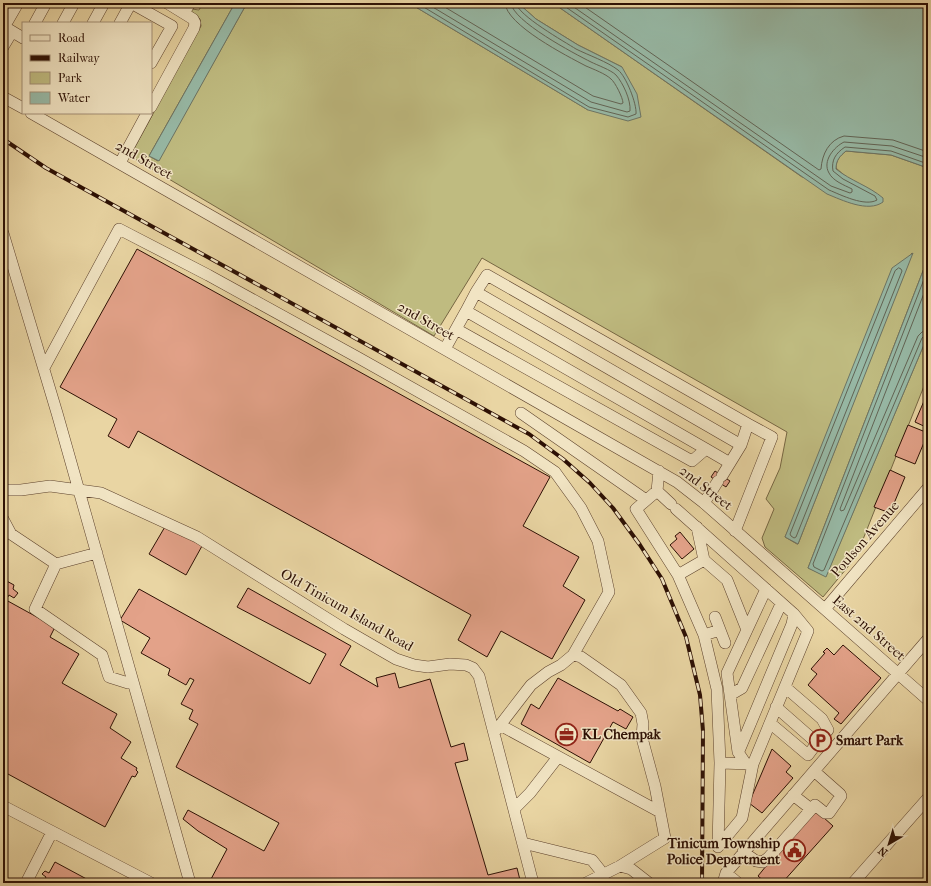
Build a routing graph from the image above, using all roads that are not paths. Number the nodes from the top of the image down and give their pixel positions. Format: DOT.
graph roads {
  1 [pos="18,3"];
  2 [pos="46,3"];
  3 [pos="74,3"];
  4 [pos="104,3"];
  5 [pos="131,3"];
  6 [pos="167,3"];
  7 [pos="190,3"];
  8 [pos="184,13"];
  9 [pos="149,19"];
  10 [pos="36,22"];
  11 [pos="64,22"];
  12 [pos="94,22"];
  13 [pos="121,22"];
  14 [pos="6,29"];
  15 [pos="22,37"];
  16 [pos="3,47"];
  17 [pos="152,61"];
  18 [pos="3,97"];
  19 [pos="152,105"];
  20 [pos="22,107"];
  21 [pos="33,114"];
  22 [pos="147,114"];
  23 [pos="120,163"];
  24 [pos="3,232"];
  25 [pos="476,292"];
  26 [pos="466,311"];
  27 [pos="456,329"];
  28 [pos="445,349"];
  29 [pos="44,368"];
  30 [pos="521,413"];
  31 [pos="748,424"];
  32 [pos="741,445"];
  33 [pos="706,449"];
  34 [pos="730,463"];
  35 [pos="659,471"];
  36 [pos="928,488"];
  37 [pos="78,489"];
  38 [pos="3,490"];
  39 [pos="656,491"];
  40 [pos="646,500"];
  41 [pos="704,503"];
  42 [pos="3,518"];
  43 [pos="697,527"];
  44 [pos="735,531"];
  45 [pos="96,553"];
  46 [pos="704,560"];
  47 [pos="56,564"];
  48 [pos="678,575"];
  49 [pos="790,578"];
  50 [pos="766,589"];
  51 [pos="782,604"];
  52 [pos="825,609"];
  53 [pos="794,614"];
  54 [pos="715,617"];
  55 [pos="720,630"];
  56 [pos="747,630"];
  57 [pos="704,635"];
  58 [pos="928,638"];
  59 [pos="725,643"];
  60 [pos="573,655"];
  61 [pos="898,674"];
  62 [pos="133,682"];
  63 [pos="785,687"];
  64 [pos="730,695"];
  65 [pos="928,700"];
  66 [pos="776,707"];
  67 [pos="770,723"];
  68 [pos="497,729"];
  69 [pos="817,743"];
  70 [pos="738,752"];
  71 [pos="558,757"];
  72 [pos="720,763"];
  73 [pos="749,764"];
  74 [pos="814,771"];
  75 [pos="793,795"];
  76 [pos="928,798"];
  77 [pos="3,806"];
  78 [pos="514,809"];
  79 [pos="811,809"];
  80 [pos="660,812"];
  81 [pos="52,832"];
  82 [pos="523,843"];
  83 [pos="743,852"];
  84 [pos="620,866"];
  85 [pos="600,876"];
  86 [pos="724,878"];
  87 [pos="26,883"];
  88 [pos="150,883"];
  89 [pos="190,883"];
  90 [pos="533,883"];
  91 [pos="586,883"];
  92 [pos="649,883"];
  93 [pos="738,883"];
  94 [pos="853,883"];
  1 -- 14 [label="street"];
  2 -- 10 [label="street"];
  3 -- 11 [label="street"];
  4 -- 12 [label="street"];
  5 -- 9 [label="street"];
  5 -- 13 [label="street"];
  6 -- 8 [label="street"];
  7 -- 8 [label="street"];
  8 -- 19 [label="street"];
  9 -- 17 [label="street"];
  14 -- 15 [label="street"];
  14 -- 16 [label="street"];
  18 -- 20 [label="street"];
  21 -- 23 [label="street, 2nd Street"];
  22 -- 23 [label="street"];
  23 -- 28 [label="street, 2nd Street"];
  24 -- 29 [label="street"];
  25 -- 26 [label="street"];
  25 -- 31 [label="street"];
  25 -- 32 [label="street"];
  26 -- 27 [label="street"];
  26 -- 33 [label="street"];
  27 -- 28 [label="street"];
  27 -- 33 [label="street"];
  28 -- 35 [label="street, 2nd Street"];
  29 -- 37 [label="street"];
  29 -- 60 [label="street"];
  30 -- 40 [label="street"];
  31 -- 32 [label="street"];
  31 -- 44 [label="street"];
  32 -- 34 [label="street"];
  33 -- 34 [label="street"];
  34 -- 41 [label="street"];
  35 -- 39 [label="street"];
  35 -- 41 [label="street, 2nd Street"];
  36 -- 52 [label="street, Poulson Avenue"];
  37 -- 38 [label="street, Old Tinicum Island Road"];
  37 -- 45 [label="street"];
  37 -- 68 [label="street, Old Tinicum Island Road"];
  39 -- 40 [label="street"];
  39 -- 43 [label="street"];
  40 -- 48 [label="street"];
  41 -- 44 [label="street, 2nd Street"];
  42 -- 47 [label="street"];
  43 -- 46 [label="street"];
  43 -- 50 [label="street"];
  44 -- 49 [label="street, 2nd Street"];
  45 -- 47 [label="street"];
  45 -- 62 [label="street"];
  46 -- 48 [label="street"];
  46 -- 56 [label="street"];
  47 -- 62 [label="street"];
  48 -- 57 [label="street"];
  49 -- 52 [label="street, East 2nd Street"];
  50 -- 51 [label="street"];
  50 -- 56 [label="street"];
  51 -- 53 [label="street"];
  51 -- 64 [label="street"];
  52 -- 61 [label="street, East 2nd Street"];
  53 -- 63 [label="street"];
  53 -- 70 [label="street"];
  54 -- 55 [label="street"];
  55 -- 57 [label="street"];
  55 -- 59 [label="street"];
  56 -- 64 [label="street"];
  57 -- 72 [label="street"];
  58 -- 61 [label="street"];
  60 -- 68 [label="street"];
  60 -- 80 [label="street"];
  61 -- 65 [label="street, East 2nd Street"];
  61 -- 74 [label="street"];
  62 -- 89 [label="street"];
  63 -- 66 [label="street"];
  63 -- 69 [label="street"];
  64 -- 70 [label="street"];
  66 -- 67 [label="street"];
  66 -- 69 [label="street"];
  67 -- 69 [label="street"];
  67 -- 73 [label="street"];
  68 -- 71 [label="street"];
  68 -- 78 [label="street, Old Tinicum Island Road"];
  70 -- 73 [label="street"];
  71 -- 78 [label="street"];
  71 -- 80 [label="street"];
  72 -- 73 [label="street"];
  72 -- 73 [label="street"];
  74 -- 75 [label="street"];
  74 -- 79 [label="street"];
  75 -- 79 [label="street"];
  75 -- 83 [label="street"];
  76 -- 94 [label="street"];
  77 -- 81 [label="street"];
  78 -- 82 [label="street, Old Tinicum Island Road"];
  79 -- 83 [label="street"];
  80 -- 84 [label="street"];
  81 -- 87 [label="street"];
  81 -- 88 [label="street"];
  82 -- 85 [label="street"];
  82 -- 90 [label="street, Old Tinicum Island Road"];
  83 -- 86 [label="street"];
  84 -- 85 [label="street"];
  84 -- 92 [label="street"];
  85 -- 91 [label="street"];
  86 -- 93 [label="street"];
}
